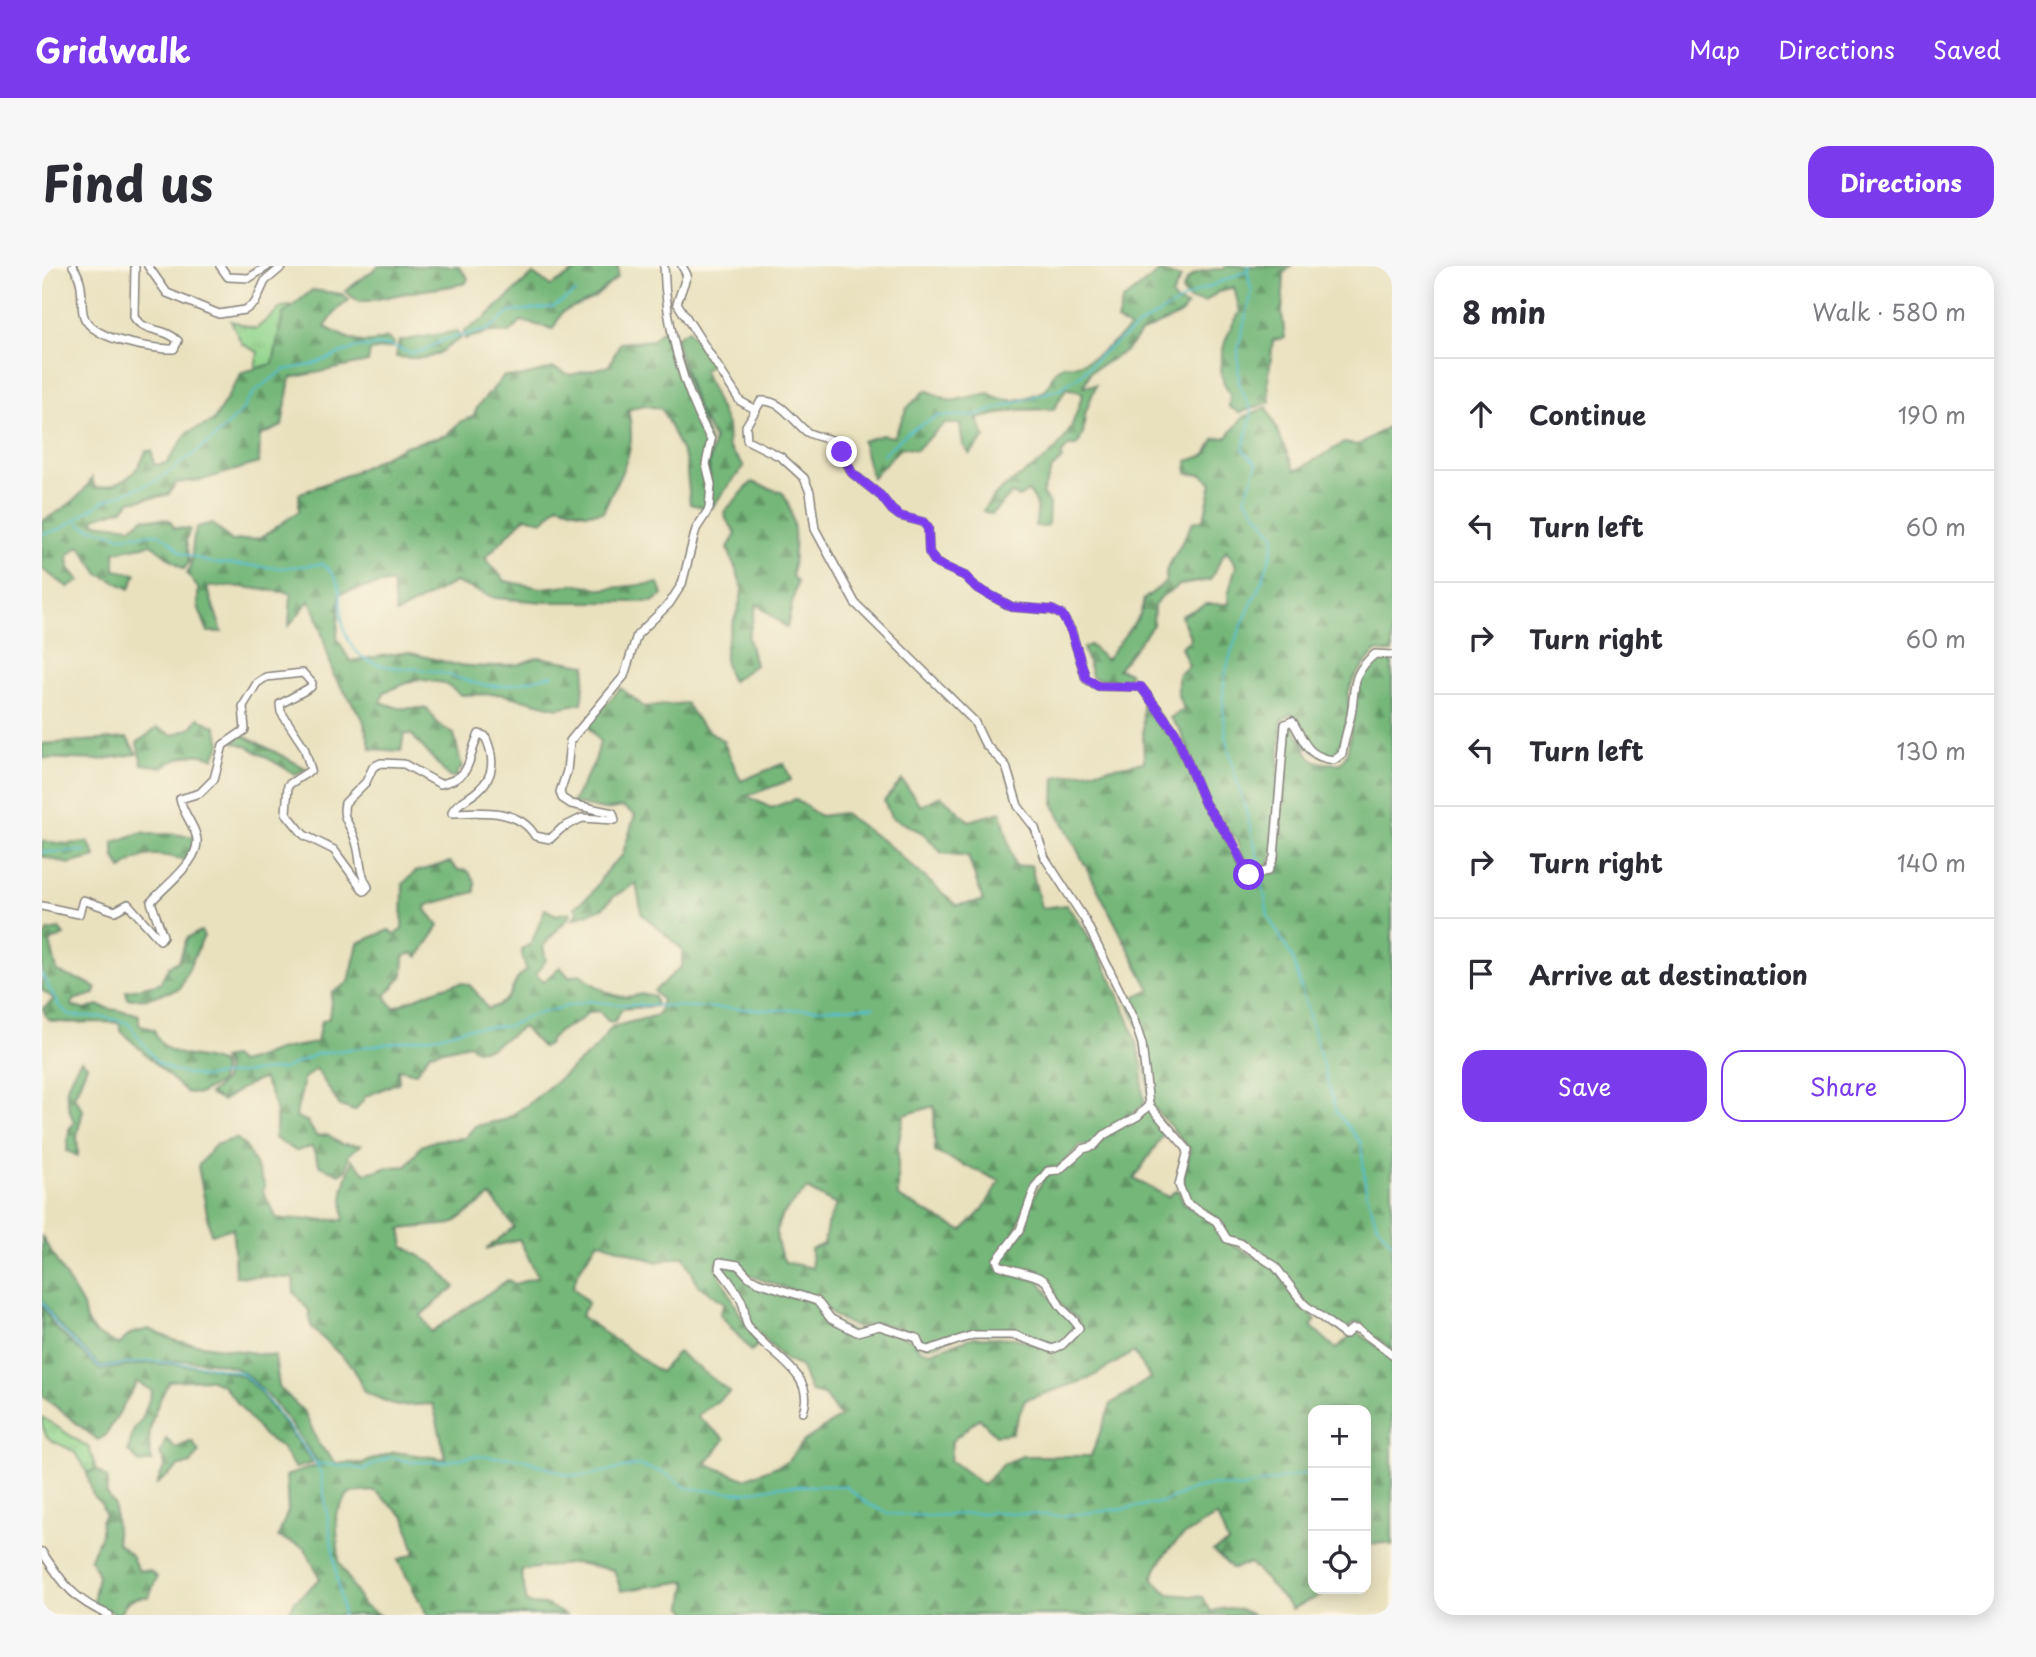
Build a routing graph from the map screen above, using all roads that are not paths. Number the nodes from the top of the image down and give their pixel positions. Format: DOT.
graph roads {
  1 [pos="74,266"];
  2 [pos="135,266"];
  3 [pos="148,266"];
  4 [pos="220,266"];
  5 [pos="268,266"];
  6 [pos="283,266"];
  7 [pos="664,266"];
  8 [pos="682,266"];
  9 [pos="756,410"];
  10 [pos="1392,656"];
  11 [pos="42,906"];
  12 [pos="1149,1105"];
  13 [pos="1392,1354"];
  14 [pos="803,1412"];
  15 [pos="42,1552"];
  16 [pos="109,1615"];
  1 -- 2 [label="street"];
  3 -- 6 [label="street"];
  4 -- 5 [label="street"];
  7 -- 11 [label="street"];
  8 -- 9 [label="street"];
  9 -- 10 [label="street"];
  9 -- 12 [label="street"];
  12 -- 13 [label="street"];
  12 -- 14 [label="street"];
  15 -- 16 [label="street"];
}
